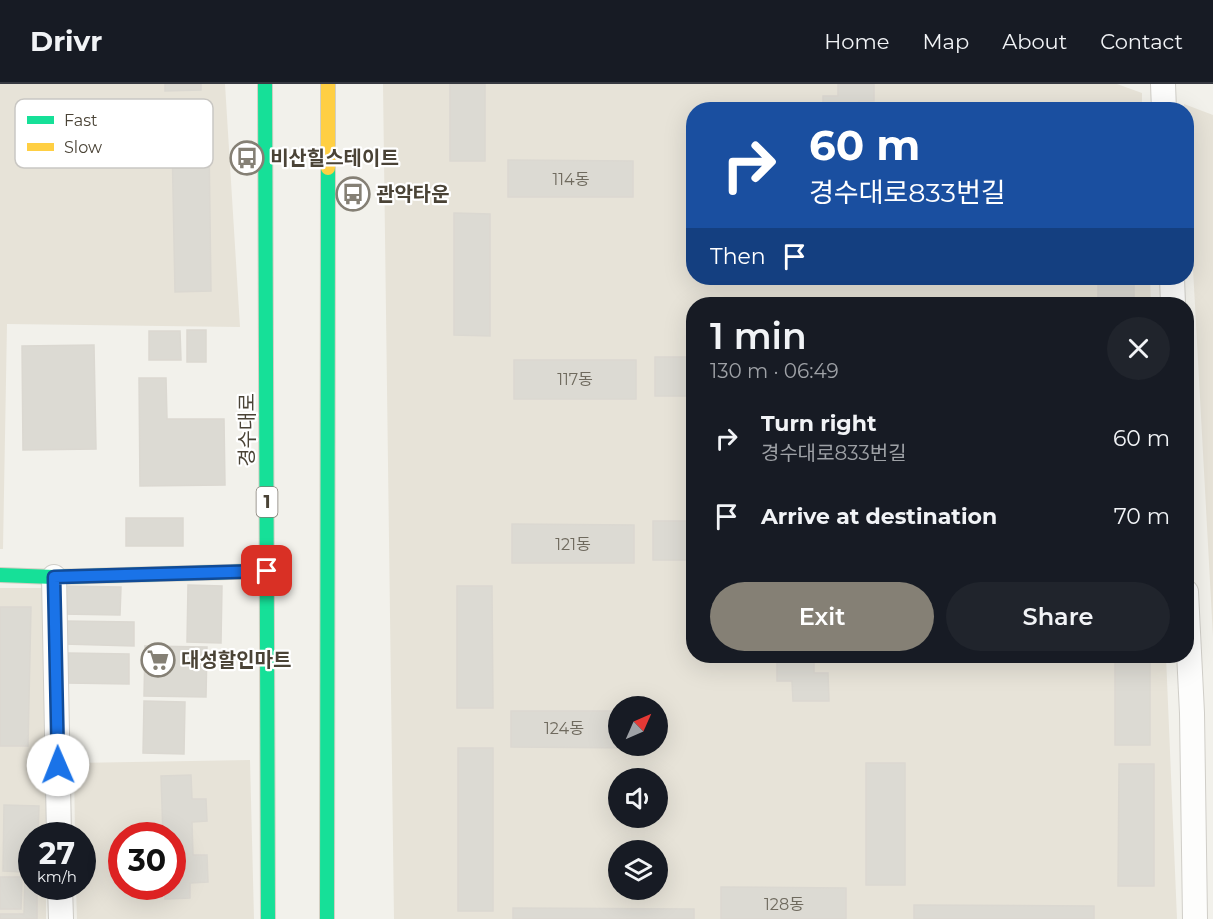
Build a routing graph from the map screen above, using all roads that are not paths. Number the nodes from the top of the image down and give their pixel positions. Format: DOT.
graph roads {
  1 [pos="265,84"];
  2 [pos="328,84"];
  3 [pos="1163,84"];
  4 [pos="1164,102"];
  5 [pos="267,571"];
  6 [pos="0,575"];
  7 [pos="54,577"];
  8 [pos="1194,648"];
  9 [pos="1203,712"];
  10 [pos="59,822"];
  11 [pos="60,900"];
  12 [pos="61,919"];
  13 [pos="268,919"];
  14 [pos="327,919"];
  15 [pos="1195,919"];
  1 -- 5 [label="main road, 경수대로 / 1"];
  2 -- 14 [label="main road"];
  3 -- 4 [label="street"];
  5 -- 7 [label="main road"];
  5 -- 13 [label="main road, 경수대로 / 1"];
  6 -- 7 [label="main road"];
  7 -- 10 [label="street"];
  8 -- 9 [label="street"];
  9 -- 15 [label="street"];
  11 -- 12 [label="street"];
}
